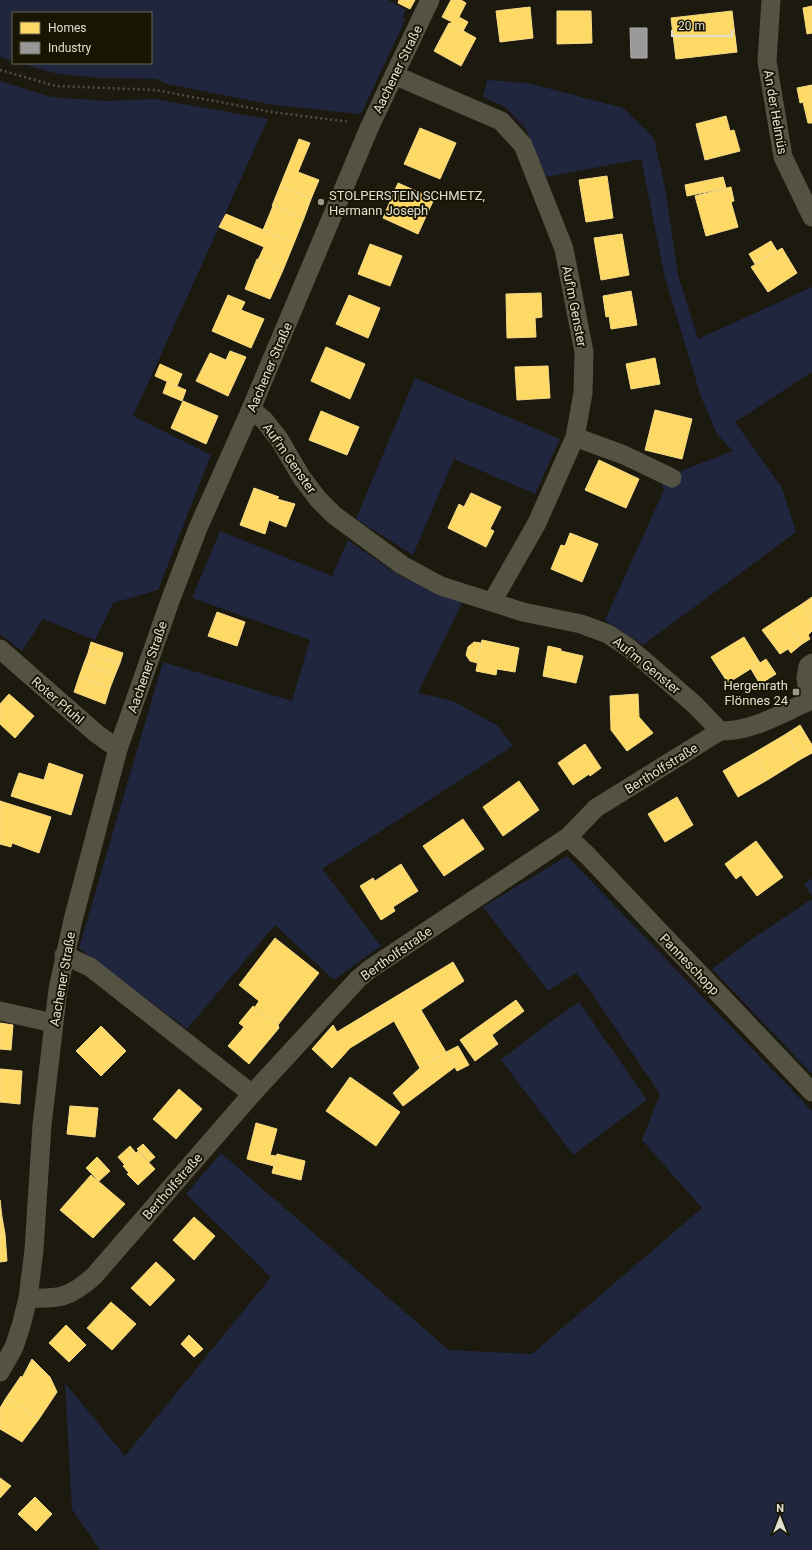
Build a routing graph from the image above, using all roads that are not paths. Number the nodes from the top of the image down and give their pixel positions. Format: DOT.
graph roads {
  1 [pos="430,0"];
  2 [pos="771,0"];
  3 [pos="394,75"];
  4 [pos="812,217"];
  5 [pos="251,410"];
  6 [pos="575,437"];
  7 [pos="672,478"];
  8 [pos="492,602"];
  9 [pos="0,649"];
  10 [pos="812,663"];
  11 [pos="811,701"];
  12 [pos="720,731"];
  13 [pos="118,749"];
  14 [pos="568,836"];
  15 [pos="64,955"];
  16 [pos="0,1011"];
  17 [pos="54,1023"];
  18 [pos="812,1092"];
  19 [pos="252,1094"];
  20 [pos="28,1298"];
  21 [pos="0,1372"];
  1 -- 3 [label="street, Aachener Straße"];
  2 -- 4 [label="street, An der Helmüs"];
  3 -- 5 [label="street, Aachener Straße"];
  3 -- 6 [label="street, Auf'm Genster"];
  5 -- 8 [label="street, Auf'm Genster"];
  5 -- 13 [label="street, Aachener Straße"];
  6 -- 7 [label="street"];
  6 -- 8 [label="street, Auf'm Genster"];
  8 -- 12 [label="street, Auf'm Genster"];
  9 -- 13 [label="street, Roter Pfuhl"];
  10 -- 11 [label="street"];
  11 -- 12 [label="street, Bertholfstraße"];
  12 -- 14 [label="street, Bertholfstraße"];
  13 -- 15 [label="street, Aachener Straße"];
  14 -- 18 [label="street, Panneschopp"];
  14 -- 19 [label="street, Bertholfstraße"];
  15 -- 17 [label="street, Aachener Straße"];
  15 -- 19 [label="street"];
  16 -- 17 [label="street"];
  17 -- 20 [label="street, Aachener Straße"];
  19 -- 20 [label="street, Bertholfstraße"];
  20 -- 21 [label="street, Aachener Straße"];
}
